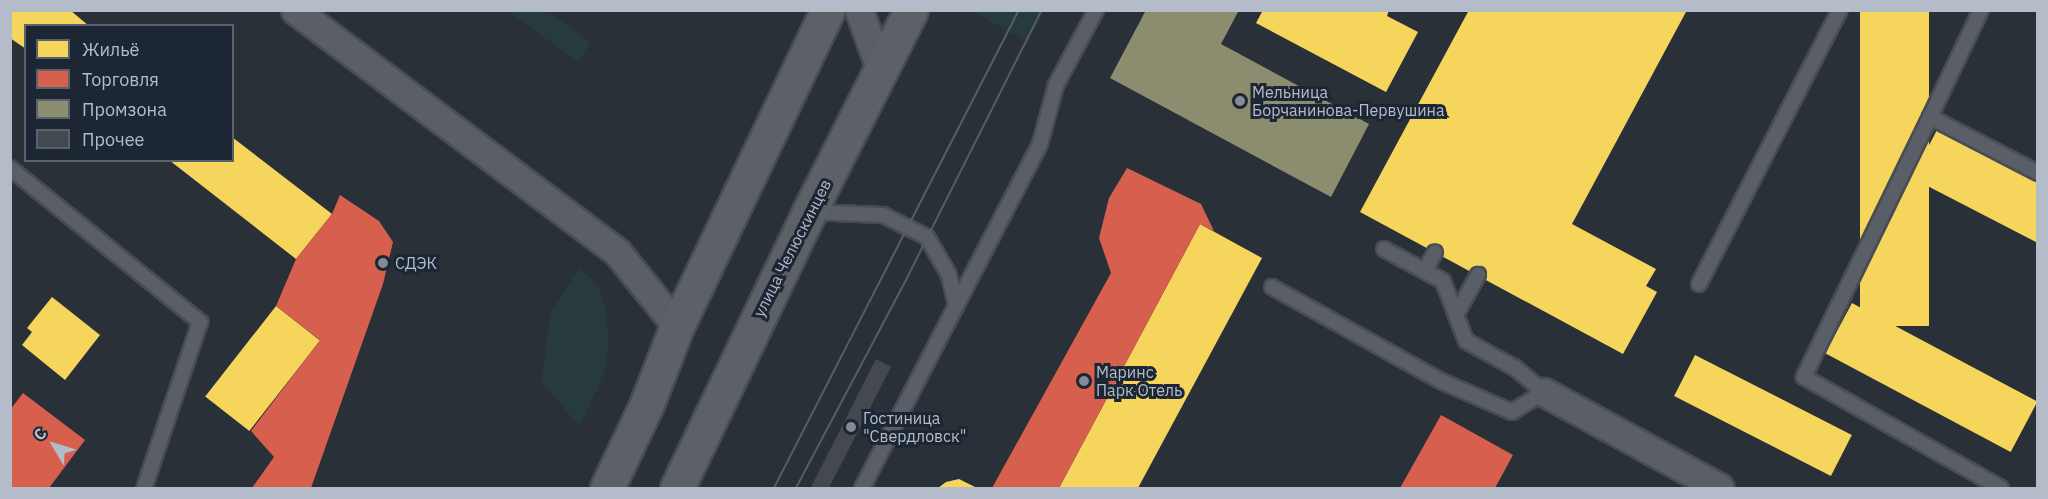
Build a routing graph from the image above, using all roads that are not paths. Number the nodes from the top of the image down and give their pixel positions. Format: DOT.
graph roads {
  1 [pos="295,10"];
  2 [pos="828,10"];
  3 [pos="859,10"];
  4 [pos="911,10"];
  5 [pos="1096,10"];
  6 [pos="1840,10"];
  7 [pos="1981,10"];
  8 [pos="881,71"];
  9 [pos="1930,117"];
  10 [pos="10,168"];
  11 [pos="2037,173"];
  12 [pos="808,212"];
  13 [pos="1384,249"];
  14 [pos="1435,252"];
  15 [pos="1425,271"];
  16 [pos="1478,275"];
  17 [pos="1699,284"];
  18 [pos="1272,287"];
  19 [pos="956,306"];
  20 [pos="1456,315"];
  21 [pos="677,326"];
  22 [pos="1544,392"];
  23 [pos="144,489"];
  24 [pos="607,489"];
  25 [pos="677,489"];
  26 [pos="862,489"];
  27 [pos="1720,489"];
  28 [pos="2001,489"];
  1 -- 21 [label="street"];
  2 -- 21 [label="main road"];
  3 -- 8 [label="street"];
  4 -- 8 [label="main road, улица Челюскинцев"];
  5 -- 19 [label="lane"];
  6 -- 17 [label="lane"];
  7 -- 9 [label="lane"];
  8 -- 12 [label="main road, улица Челюскинцев"];
  9 -- 11 [label="lane"];
  9 -- 28 [label="lane"];
  10 -- 23 [label="lane"];
  12 -- 19 [label="lane"];
  12 -- 25 [label="main road, улица Челюскинцев"];
  13 -- 15 [label="lane"];
  14 -- 15 [label="lane"];
  15 -- 20 [label="lane"];
  16 -- 20 [label="lane"];
  18 -- 22 [label="lane"];
  19 -- 26 [label="lane"];
  20 -- 22 [label="lane"];
  21 -- 24 [label="main road"];
  22 -- 27 [label="street"];
}
